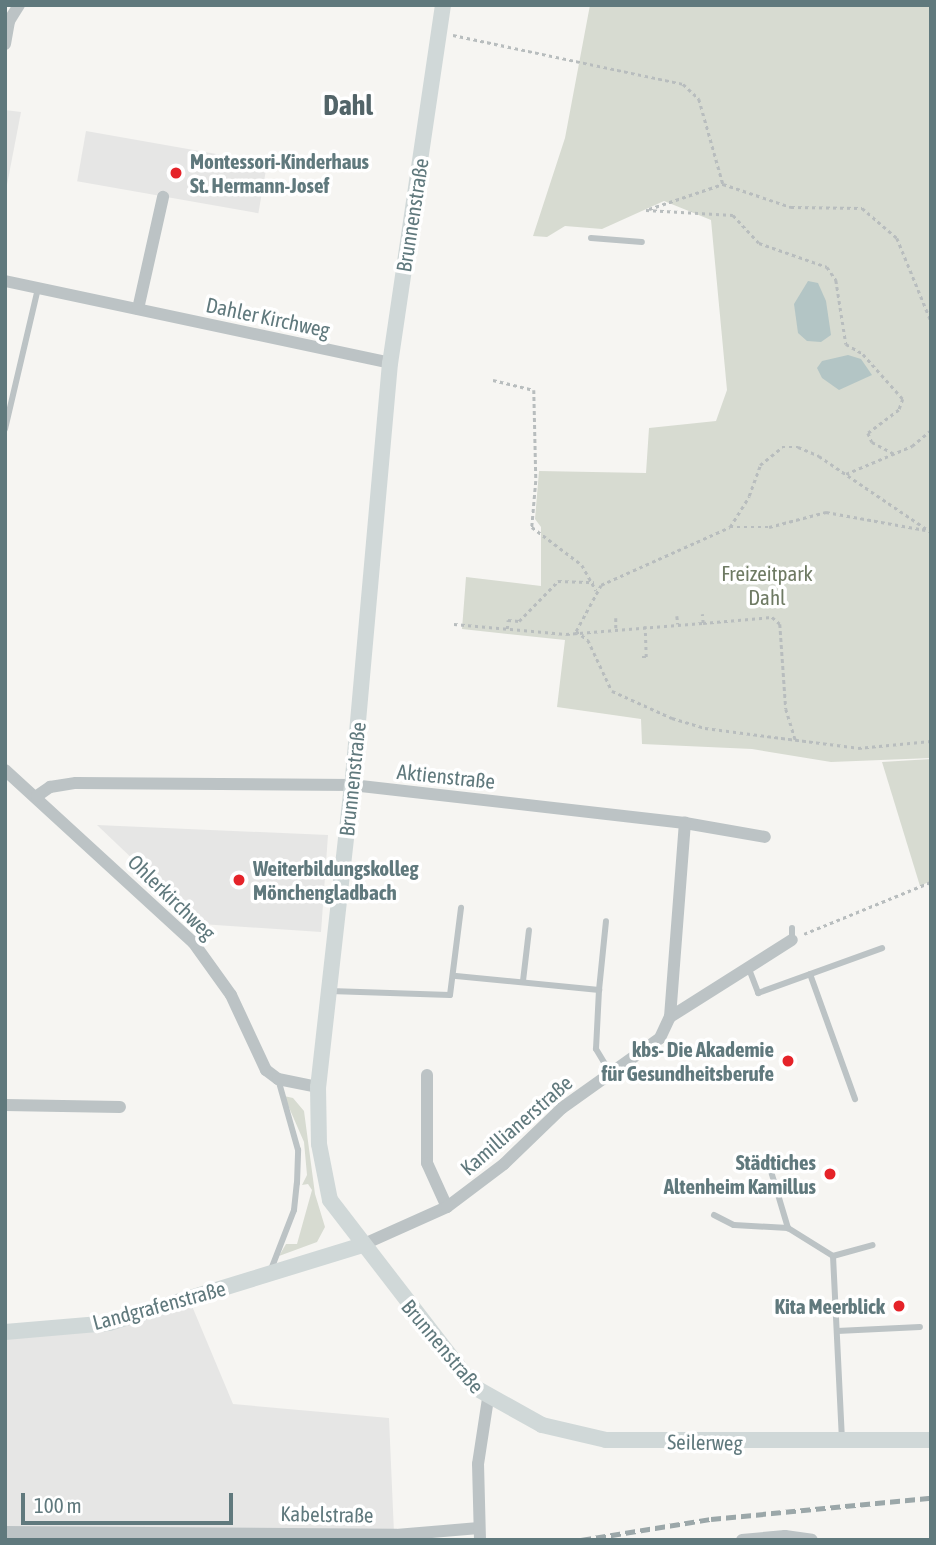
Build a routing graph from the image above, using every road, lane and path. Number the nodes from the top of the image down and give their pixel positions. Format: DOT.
graph roads {
  1 [pos="19,5"];
  2 [pos="443,5"];
  3 [pos="440,32"];
  4 [pos="5,44"];
  5 [pos="723,184"];
  6 [pos="163,198"];
  7 [pos="591,238"];
  8 [pos="642,242"];
  9 [pos="5,281"];
  10 [pos="38,288"];
  11 [pos="138,309"];
  12 [pos="931,321"];
  13 [pos="390,363"];
  14 [pos="493,380"];
  15 [pos="5,429"];
  16 [pos="931,429"];
  17 [pos="893,453"];
  18 [pos="846,474"];
  19 [pos="730,527"];
  20 [pos="930,531"];
  21 [pos="594,582"];
  22 [pos="597,592"];
  23 [pos="702,614"];
  24 [pos="677,615"];
  25 [pos="615,618"];
  26 [pos="703,623"];
  27 [pos="454,624"];
  28 [pos="678,624"];
  29 [pos="645,626"];
  30 [pos="616,628"];
  31 [pos="507,629"];
  32 [pos="576,631"];
  33 [pos="642,657"];
  34 [pos="931,741"];
  35 [pos="796,742"];
  36 [pos="6,776"];
  37 [pos="352,785"];
  38 [pos="37,796"];
  39 [pos="685,823"];
  40 [pos="765,837"];
  41 [pos="931,882"];
  42 [pos="461,908"];
  43 [pos="606,921"];
  44 [pos="529,930"];
  45 [pos="792,934"];
  46 [pos="881,948"];
  47 [pos="748,969"];
  48 [pos="810,974"];
  49 [pos="456,976"];
  50 [pos="523,982"];
  51 [pos="599,990"];
  52 [pos="330,991"];
  53 [pos="670,1017"];
  54 [pos="610,1072"];
  55 [pos="427,1075"];
  56 [pos="278,1079"];
  57 [pos="318,1087"];
  58 [pos="855,1099"];
  59 [pos="5,1105"];
  60 [pos="120,1107"];
  61 [pos="770,1168"];
  62 [pos="447,1207"];
  63 [pos="714,1215"];
  64 [pos="788,1228"];
  65 [pos="362,1245"];
  66 [pos="873,1245"];
  67 [pos="833,1256"];
  68 [pos="269,1274"];
  69 [pos="920,1327"];
  70 [pos="837,1331"];
  71 [pos="5,1332"];
  72 [pos="488,1399"];
  73 [pos="931,1440"];
  74 [pos="842,1442"];
  75 [pos="5,1532"];
  76 [pos="479,1534"];
  77 [pos="742,1540"];
  78 [pos="812,1540"];
  1 -- 4 [label="street"];
  2 -- 3 [label="street, Brunnenstraße"];
  3 -- 5 [label="path"];
  3 -- 13 [label="street, Brunnenstraße"];
  5 -- 12 [label="path"];
  5 -- 17 [label="path"];
  6 -- 11 [label="street"];
  7 -- 8 [label="lane"];
  9 -- 10 [label="street, Dahler Kirchweg"];
  10 -- 11 [label="street, Dahler Kirchweg"];
  10 -- 15 [label="lane"];
  11 -- 13 [label="street, Dahler Kirchweg"];
  13 -- 37 [label="street, Brunnenstraße"];
  14 -- 21 [label="path"];
  16 -- 17 [label="path"];
  17 -- 18 [label="path"];
  18 -- 19 [label="path"];
  18 -- 20 [label="path"];
  19 -- 20 [label="path"];
  19 -- 22 [label="path"];
  21 -- 22 [label="path"];
  21 -- 31 [label="path"];
  22 -- 32 [label="path"];
  23 -- 26 [label="path"];
  24 -- 28 [label="path"];
  25 -- 30 [label="path"];
  26 -- 28 [label="path"];
  26 -- 35 [label="path"];
  27 -- 31 [label="path"];
  28 -- 29 [label="path"];
  29 -- 30 [label="path"];
  29 -- 33 [label="path"];
  30 -- 32 [label="path"];
  31 -- 32 [label="path"];
  32 -- 35 [label="path"];
  34 -- 35 [label="path"];
  36 -- 38 [label="street, Ohlerkirchweg"];
  37 -- 38 [label="street, Aktienstraße"];
  37 -- 39 [label="street, Aktienstraße"];
  37 -- 52 [label="street, Brunnenstraße"];
  38 -- 56 [label="street, Ohlerkirchweg"];
  39 -- 40 [label="street, Aktienstraße"];
  39 -- 53 [label="street"];
  41 -- 45 [label="path"];
  42 -- 49 [label="lane"];
  43 -- 51 [label="lane"];
  44 -- 50 [label="lane"];
  45 -- 47 [label="street, Kamillianerstraße"];
  46 -- 48 [label="lane"];
  47 -- 48 [label="lane"];
  47 -- 53 [label="street, Kamillianerstraße"];
  48 -- 58 [label="lane"];
  49 -- 50 [label="lane"];
  49 -- 52 [label="lane"];
  50 -- 51 [label="lane"];
  51 -- 54 [label="lane"];
  52 -- 57 [label="street, Brunnenstraße"];
  53 -- 54 [label="street, Kamillianerstraße"];
  54 -- 62 [label="street, Kamillianerstraße"];
  55 -- 62 [label="street, Kamillianerstraße"];
  56 -- 57 [label="street"];
  56 -- 68 [label="lane, Ohlerkirchweg"];
  57 -- 65 [label="street, Brunnenstraße"];
  59 -- 60 [label="street"];
  61 -- 64 [label="lane"];
  62 -- 65 [label="street, Kamillianerstraße"];
  63 -- 64 [label="lane"];
  64 -- 67 [label="lane"];
  65 -- 68 [label="street, Landgrafenstraße"];
  65 -- 72 [label="street, Brunnenstraße"];
  66 -- 67 [label="lane"];
  67 -- 70 [label="lane"];
  68 -- 71 [label="street, Landgrafenstraße"];
  69 -- 70 [label="lane"];
  70 -- 74 [label="lane"];
  72 -- 74 [label="street, Seilerweg"];
  72 -- 76 [label="street, Brunnenstraße"];
  73 -- 74 [label="street, Seilerweg"];
  75 -- 76 [label="street, Kabelstraße"];
  77 -- 78 [label="street"];
}
